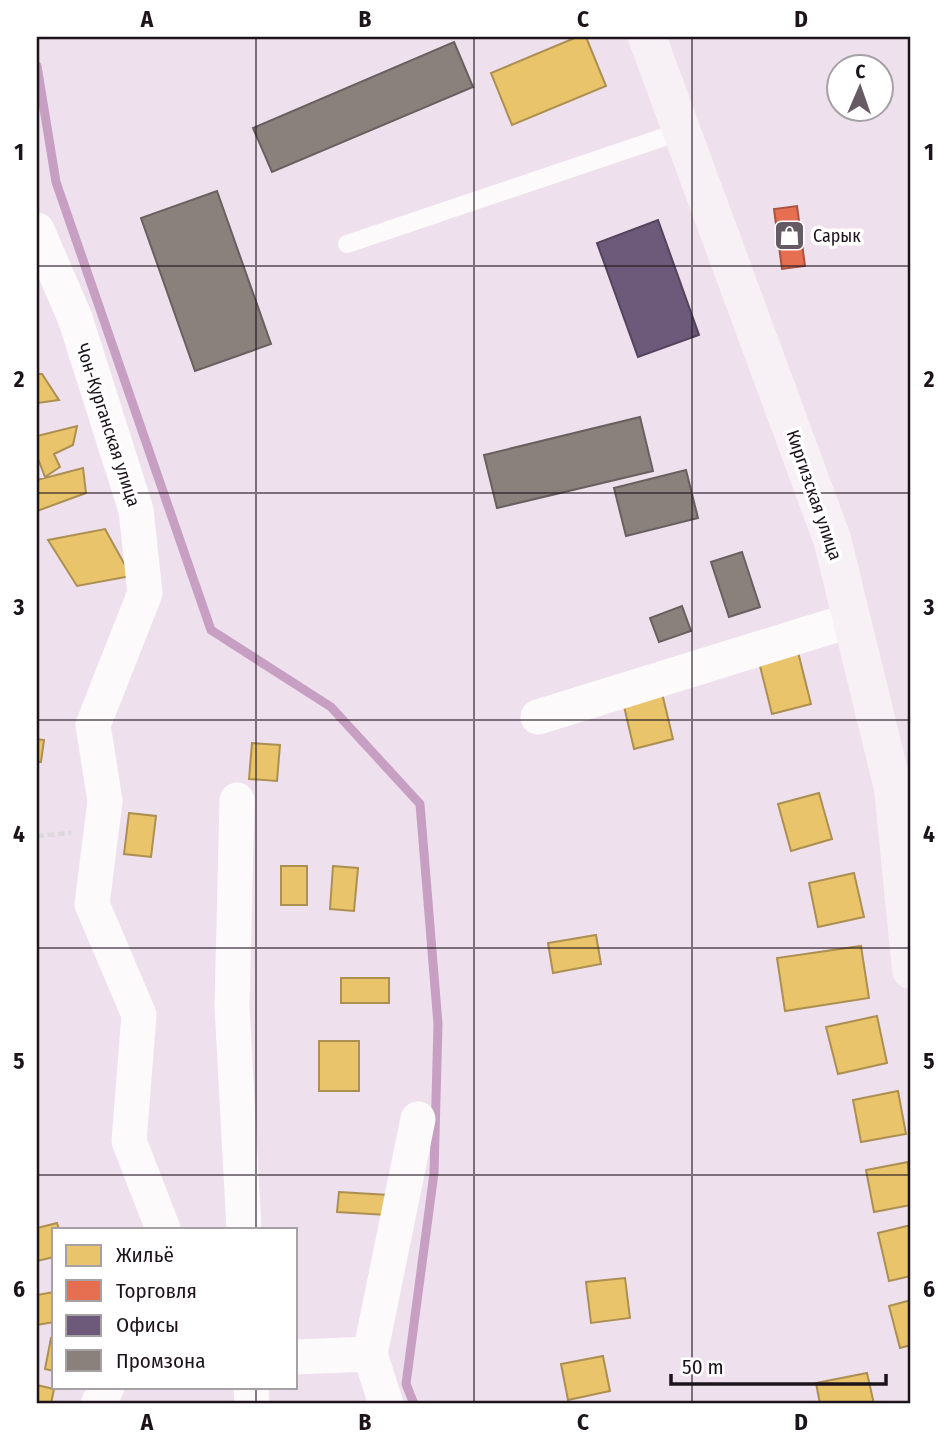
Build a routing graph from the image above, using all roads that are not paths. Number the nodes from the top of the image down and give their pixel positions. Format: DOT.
graph roads {
  1 [pos="647,37"];
  2 [pos="682,131"];
  3 [pos="37,230"];
  4 [pos="347,244"];
  5 [pos="852,620"];
  6 [pos="538,718"];
  7 [pos="237,800"];
  8 [pos="911,970"];
  9 [pos="418,1119"];
  10 [pos="163,1228"];
  11 [pos="244,1228"];
  12 [pos="370,1354"];
  13 [pos="298,1357"];
  14 [pos="106,1388"];
  15 [pos="98,1404"];
  16 [pos="386,1404"];
  1 -- 2 [label="main road, Киргизская улица"];
  2 -- 4 [label="lane"];
  2 -- 5 [label="main road, Киргизская улица"];
  3 -- 10 [label="street, Чон-Курганская улица"];
  5 -- 6 [label="street"];
  5 -- 8 [label="main road, Киргизская улица"];
  7 -- 11 [label="street"];
  9 -- 12 [label="street"];
  12 -- 13 [label="street"];
  12 -- 16 [label="street"];
  14 -- 15 [label="street"];
}
